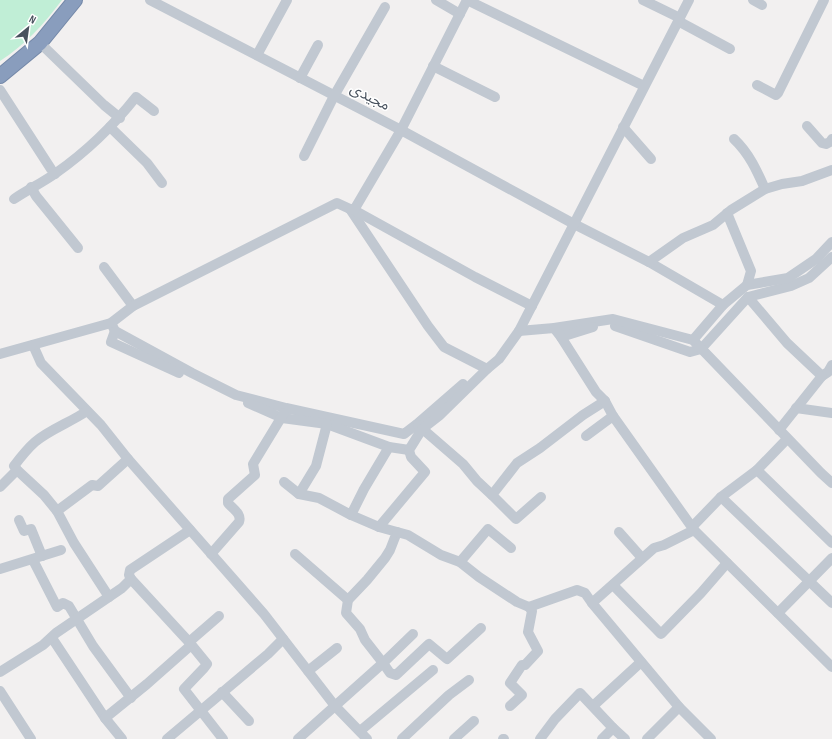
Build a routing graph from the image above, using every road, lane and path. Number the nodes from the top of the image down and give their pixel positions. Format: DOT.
graph roads {
  1 [pos="65,0"];
  2 [pos="75,0"];
  3 [pos="150,0"];
  4 [pos="287,0"];
  5 [pos="436,0"];
  6 [pos="467,0"];
  7 [pos="643,0"];
  8 [pos="689,0"];
  9 [pos="753,0"];
  10 [pos="824,0"];
  11 [pos="762,5"];
  12 [pos="385,7"];
  13 [pos="460,14"];
  14 [pos="679,20"];
  15 [pos="40,43"];
  16 [pos="318,45"];
  17 [pos="730,49"];
  18 [pos="257,56"];
  19 [pos="0,64"];
  20 [pos="433,66"];
  21 [pos="0,76"];
  22 [pos="300,78"];
  23 [pos="757,85"];
  24 [pos="644,86"];
  25 [pos="0,90"];
  26 [pos="334,96"];
  27 [pos="495,97"];
  28 [pos="154,111"];
  29 [pos="120,118"];
  30 [pos="807,126"];
  31 [pos="110,127"];
  32 [pos="623,127"];
  33 [pos="400,130"];
  34 [pos="832,138"];
  35 [pos="734,140"];
  36 [pos="304,156"];
  37 [pos="651,159"];
  38 [pos="832,170"];
  39 [pos="55,174"];
  40 [pos="162,183"];
  41 [pos="31,187"];
  42 [pos="765,189"];
  43 [pos="14,199"];
  44 [pos="352,210"];
  45 [pos="727,213"];
  46 [pos="574,224"];
  47 [pos="832,242"];
  48 [pos="78,248"];
  49 [pos="832,258"];
  50 [pos="649,262"];
  51 [pos="104,267"];
  52 [pos="747,285"];
  53 [pos="748,297"];
  54 [pos="723,305"];
  55 [pos="133,306"];
  56 [pos="532,306"];
  57 [pos="113,327"];
  58 [pos="554,328"];
  59 [pos="519,330"];
  60 [pos="561,336"];
  61 [pos="693,340"];
  62 [pos="510,344"];
  63 [pos="33,345"];
  64 [pos="701,349"];
  65 [pos="0,354"];
  66 [pos="832,365"];
  67 [pos="485,368"];
  68 [pos="822,376"];
  69 [pos="605,401"];
  70 [pos="286,408"];
  71 [pos="796,408"];
  72 [pos="87,411"];
  73 [pos="832,413"];
  74 [pos="614,416"];
  75 [pos="282,418"];
  76 [pos="327,424"];
  77 [pos="420,427"];
  78 [pos="779,430"];
  79 [pos="586,436"];
  80 [pos="787,439"];
  81 [pos="389,447"];
  82 [pos="410,450"];
  83 [pos="128,459"];
  84 [pos="17,470"];
  85 [pos="757,470"];
  86 [pos="284,482"];
  87 [pos="832,484"];
  88 [pos="0,487"];
  89 [pos="299,494"];
  90 [pos="492,495"];
  91 [pos="541,497"];
  92 [pos="721,497"];
  93 [pos="57,511"];
  94 [pos="351,515"];
  95 [pos="19,520"];
  96 [pos="379,527"];
  97 [pos="693,528"];
  98 [pos="190,530"];
  99 [pos="397,532"];
  100 [pos="619,532"];
  101 [pos="832,543"];
  102 [pos="511,548"];
  103 [pos="61,550"];
  104 [pos="211,554"];
  105 [pos="295,554"];
  106 [pos="38,558"];
  107 [pos="642,558"];
  108 [pos="832,558"];
  109 [pos="460,562"];
  110 [pos="727,563"];
  111 [pos="0,569"];
  112 [pos="131,579"];
  113 [pos="809,581"];
  114 [pos="613,585"];
  115 [pos="109,597"];
  116 [pos="348,600"];
  117 [pos="592,603"];
  118 [pos="832,603"];
  119 [pos="529,607"];
  120 [pos="778,613"];
  121 [pos="219,616"];
  122 [pos="77,619"];
  123 [pos="481,628"];
  124 [pos="413,634"];
  125 [pos="52,638"];
  126 [pos="283,639"];
  127 [pos="189,642"];
  128 [pos="337,648"];
  129 [pos="641,662"];
  130 [pos="383,663"];
  131 [pos="832,667"];
  132 [pos="433,670"];
  133 [pos="308,671"];
  134 [pos="0,672"];
  135 [pos="469,680"];
  136 [pos="0,691"];
  137 [pos="222,692"];
  138 [pos="131,698"];
  139 [pos="335,706"];
  140 [pos="510,706"];
  141 [pos="593,706"];
  142 [pos="679,707"];
  143 [pos="201,710"];
  144 [pos="105,718"];
  145 [pos="248,721"];
  146 [pos="474,721"];
  147 [pos="613,728"];
  148 [pos="363,735"];
  149 [pos="31,739"];
  150 [pos="122,739"];
  151 [pos="167,739"];
  152 [pos="223,739"];
  153 [pos="298,739"];
  154 [pos="402,739"];
  155 [pos="454,739"];
  156 [pos="540,739"];
  157 [pos="602,739"];
  158 [pos="625,739"];
  159 [pos="647,739"];
  160 [pos="711,739"];
  1 -- 19 [label="highway"];
  2 -- 15 [label="highway"];
  3 -- 18 [label="street, مجیدی"];
  4 -- 18 [label="street"];
  5 -- 13 [label="street"];
  6 -- 13 [label="street"];
  6 -- 24 [label="street"];
  7 -- 14 [label="street"];
  8 -- 14 [label="street"];
  9 -- 11 [label="street"];
  10 -- 23 [label="street"];
  12 -- 26 [label="street"];
  13 -- 20 [label="street"];
  14 -- 17 [label="street"];
  14 -- 24 [label="street"];
  15 -- 21 [label="highway"];
  15 -- 29 [label="street"];
  16 -- 22 [label="street"];
  18 -- 22 [label="street, مجیدی"];
  20 -- 27 [label="street"];
  20 -- 33 [label="street"];
  22 -- 26 [label="street, مجیدی"];
  24 -- 32 [label="street"];
  25 -- 39 [label="street"];
  26 -- 33 [label="street, مجیدی"];
  26 -- 36 [label="street"];
  28 -- 29 [label="street"];
  29 -- 31 [label="street"];
  30 -- 34 [label="street"];
  31 -- 39 [label="street"];
  31 -- 40 [label="street"];
  32 -- 37 [label="street"];
  32 -- 46 [label="street"];
  33 -- 44 [label="street"];
  33 -- 46 [label="street, مجیدی"];
  35 -- 42 [label="street"];
  38 -- 42 [label="street"];
  39 -- 41 [label="street"];
  41 -- 43 [label="street"];
  41 -- 48 [label="street"];
  42 -- 45 [label="street"];
  44 -- 55 [label="street"];
  44 -- 56 [label="street"];
  44 -- 67 [label="street"];
  45 -- 50 [label="street"];
  45 -- 52 [label="street"];
  46 -- 50 [label="street, مجیدی"];
  46 -- 56 [label="street"];
  47 -- 52 [label="street"];
  49 -- 53 [label="street"];
  50 -- 54 [label="street, مجیدی"];
  51 -- 55 [label="street"];
  52 -- 54 [label="street"];
  53 -- 64 [label="street"];
  53 -- 68 [label="street"];
  54 -- 61 [label="street"];
  55 -- 57 [label="street"];
  56 -- 59 [label="street"];
  57 -- 63 [label="street"];
  57 -- 70 [label="street"];
  57 -- 75 [label="street"];
  58 -- 59 [label="street"];
  58 -- 60 [label="street"];
  58 -- 61 [label="street"];
  59 -- 62 [label="street"];
  60 -- 64 [label="street"];
  60 -- 69 [label="street"];
  61 -- 64 [label="street"];
  62 -- 67 [label="street"];
  62 -- 67 [label="street"];
  63 -- 65 [label="street"];
  63 -- 72 [label="street"];
  64 -- 78 [label="street"];
  66 -- 68 [label="street"];
  67 -- 77 [label="street"];
  68 -- 71 [label="street"];
  69 -- 74 [label="street"];
  69 -- 90 [label="street"];
  70 -- 75 [label="street"];
  70 -- 77 [label="street"];
  71 -- 73 [label="street"];
  71 -- 78 [label="street"];
  72 -- 83 [label="street"];
  72 -- 84 [label="street"];
  74 -- 79 [label="street"];
  74 -- 97 [label="street"];
  75 -- 76 [label="street"];
  75 -- 104 [label="street"];
  76 -- 81 [label="street"];
  76 -- 89 [label="street"];
  77 -- 82 [label="street"];
  77 -- 90 [label="street"];
  78 -- 80 [label="street"];
  80 -- 85 [label="street"];
  80 -- 87 [label="street"];
  81 -- 82 [label="street"];
  81 -- 94 [label="street"];
  82 -- 96 [label="street"];
  83 -- 93 [label="street"];
  83 -- 98 [label="street"];
  84 -- 88 [label="street"];
  84 -- 93 [label="street"];
  85 -- 92 [label="street"];
  85 -- 101 [label="street"];
  86 -- 89 [label="street"];
  89 -- 94 [label="street"];
  90 -- 91 [label="street"];
  92 -- 97 [label="street"];
  92 -- 113 [label="street"];
  93 -- 115 [label="street"];
  94 -- 96 [label="street"];
  95 -- 106 [label="street"];
  96 -- 99 [label="street"];
  97 -- 107 [label="street"];
  97 -- 110 [label="street"];
  98 -- 104 [label="street"];
  98 -- 112 [label="street"];
  99 -- 109 [label="street"];
  99 -- 116 [label="street"];
  100 -- 107 [label="street"];
  102 -- 109 [label="street"];
  103 -- 106 [label="street"];
  104 -- 126 [label="street"];
  105 -- 116 [label="street"];
  106 -- 111 [label="street"];
  106 -- 122 [label="street"];
  107 -- 114 [label="street"];
  108 -- 113 [label="street"];
  109 -- 119 [label="street"];
  110 -- 114 [label="street"];
  110 -- 120 [label="street"];
  112 -- 115 [label="street"];
  112 -- 127 [label="street"];
  113 -- 118 [label="street"];
  113 -- 120 [label="street"];
  114 -- 117 [label="street"];
  115 -- 122 [label="street"];
  116 -- 130 [label="street"];
  117 -- 119 [label="street"];
  117 -- 129 [label="street"];
  119 -- 140 [label="street"];
  120 -- 131 [label="street"];
  121 -- 127 [label="street"];
  122 -- 125 [label="street"];
  122 -- 138 [label="street"];
  123 -- 130 [label="street"];
  124 -- 130 [label="street"];
  125 -- 134 [label="street"];
  125 -- 144 [label="street"];
  126 -- 133 [label="street"];
  126 -- 137 [label="street"];
  127 -- 138 [label="street"];
  127 -- 143 [label="street"];
  128 -- 133 [label="street"];
  129 -- 141 [label="street"];
  129 -- 142 [label="street"];
  130 -- 139 [label="street"];
  132 -- 148 [label="street"];
  133 -- 139 [label="street"];
  135 -- 154 [label="street"];
  136 -- 149 [label="street"];
  137 -- 143 [label="street"];
  137 -- 145 [label="street"];
  138 -- 144 [label="street"];
  139 -- 148 [label="street"];
  139 -- 153 [label="street"];
  141 -- 147 [label="street"];
  141 -- 156 [label="street"];
  142 -- 159 [label="street"];
  142 -- 160 [label="street"];
  143 -- 151 [label="street"];
  143 -- 152 [label="street"];
  144 -- 150 [label="street"];
  146 -- 155 [label="street"];
  147 -- 157 [label="street"];
  147 -- 158 [label="street"];
}
